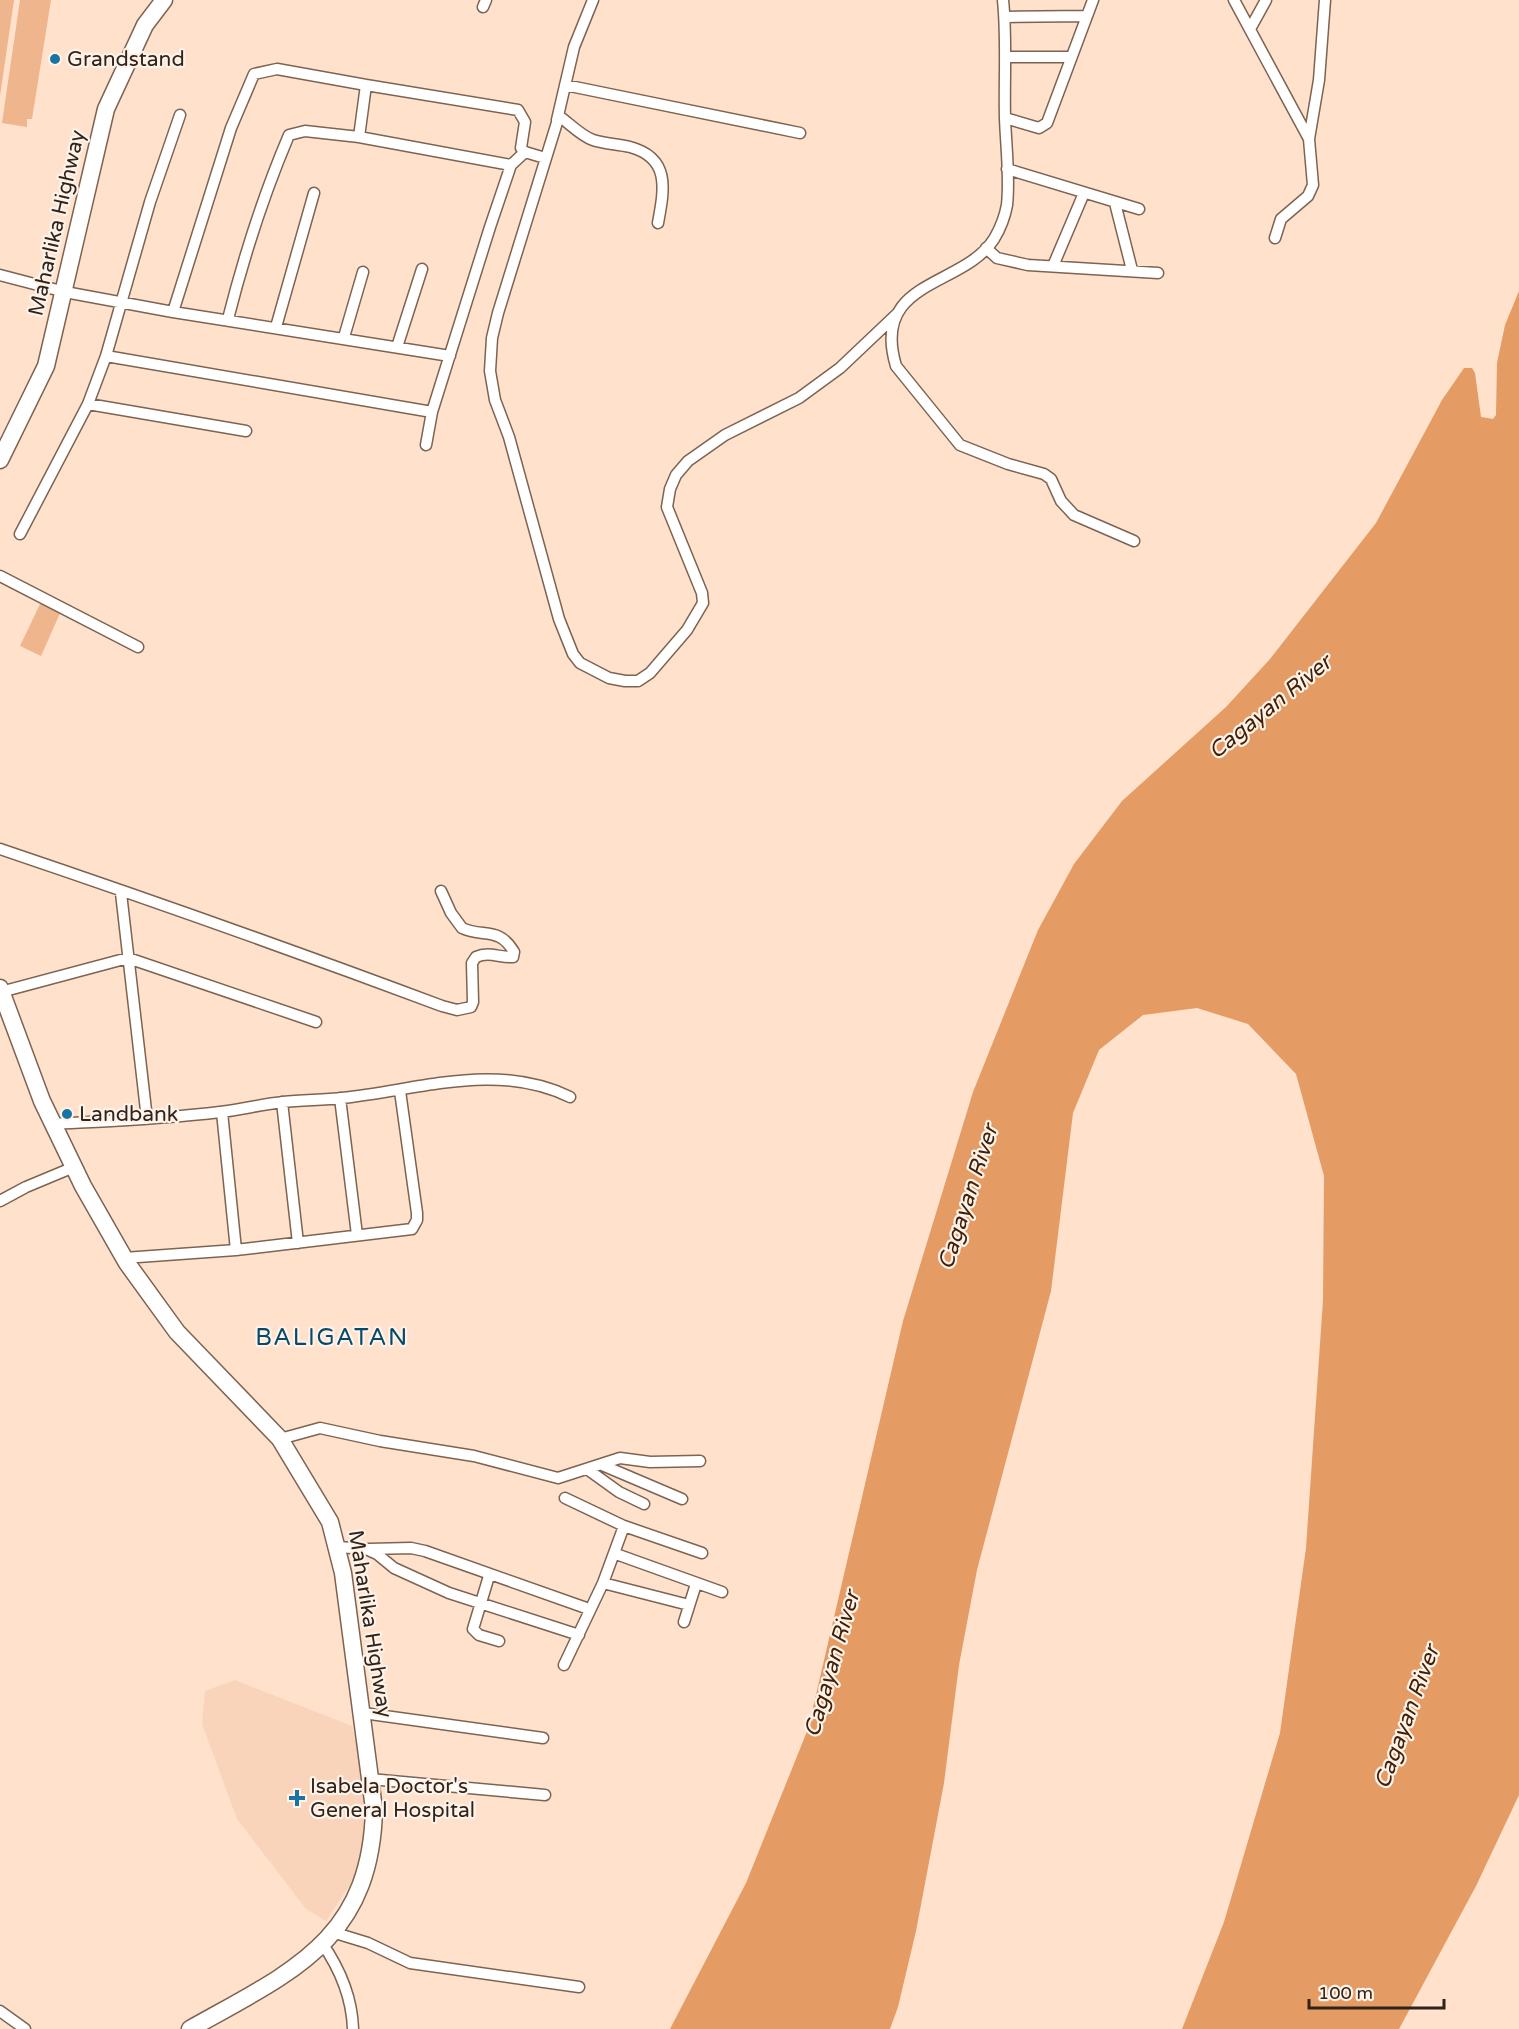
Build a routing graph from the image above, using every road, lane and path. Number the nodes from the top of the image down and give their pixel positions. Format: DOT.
graph roads {
  1 [pos="164,0"];
  2 [pos="593,0"];
  3 [pos="1003,0"];
  4 [pos="1093,0"];
  5 [pos="1234,0"];
  6 [pos="1266,0"];
  7 [pos="1325,0"];
  8 [pos="1087,16"];
  9 [pos="1005,17"];
  10 [pos="1250,28"];
  11 [pos="1005,57"];
  12 [pos="1071,57"];
  13 [pos="366,85"];
  14 [pos="566,85"];
  15 [pos="180,115"];
  16 [pos="559,116"];
  17 [pos="1005,118"];
  18 [pos="800,134"];
  19 [pos="359,137"];
  20 [pos="1309,139"];
  21 [pos="525,152"];
  22 [pos="545,158"];
  23 [pos="511,165"];
  24 [pos="1007,169"];
  25 [pos="314,193"];
  26 [pos="1084,193"];
  27 [pos="1115,203"];
  28 [pos="1138,209"];
  29 [pos="658,223"];
  30 [pos="1275,238"];
  31 [pos="986,248"];
  32 [pos="1053,266"];
  33 [pos="422,269"];
  34 [pos="1132,270"];
  35 [pos="363,272"];
  36 [pos="1158,273"];
  37 [pos="0,275"];
  38 [pos="65,292"];
  39 [pos="121,303"];
  40 [pos="173,312"];
  41 [pos="897,314"];
  42 [pos="228,319"];
  43 [pos="276,327"];
  44 [pos="344,338"];
  45 [pos="397,346"];
  46 [pos="106,356"];
  47 [pos="450,356"];
  48 [pos="88,404"];
  49 [pos="432,412"];
  50 [pos="246,431"];
  51 [pos="426,446"];
  52 [pos="0,459"];
  53 [pos="20,534"];
  54 [pos="1134,541"];
  55 [pos="0,576"];
  56 [pos="138,647"];
  57 [pos="0,849"];
  58 [pos="441,891"];
  59 [pos="121,892"];
  60 [pos="128,958"];
  61 [pos="1,990"];
  62 [pos="316,1022"];
  63 [pos="400,1091"];
  64 [pos="570,1097"];
  65 [pos="340,1098"];
  66 [pos="282,1102"];
  67 [pos="222,1112"];
  68 [pos="147,1119"];
  69 [pos="52,1124"];
  70 [pos="74,1167"];
  71 [pos="0,1201"];
  72 [pos="357,1235"];
  73 [pos="298,1243"];
  74 [pos="236,1250"];
  75 [pos="124,1258"];
  76 [pos="280,1439"];
  77 [pos="700,1461"];
  78 [pos="602,1465"];
  79 [pos="587,1469"];
  80 [pos="565,1498"];
  81 [pos="682,1499"];
  82 [pos="644,1504"];
  83 [pos="624,1526"];
  84 [pos="338,1547"];
  85 [pos="366,1549"];
  86 [pos="616,1554"];
  87 [pos="702,1554"];
  88 [pos="489,1576"];
  89 [pos="603,1583"];
  90 [pos="696,1584"];
  91 [pos="722,1592"];
  92 [pos="480,1602"];
  93 [pos="689,1605"];
  94 [pos="589,1609"];
  95 [pos="684,1622"];
  96 [pos="579,1635"];
  97 [pos="499,1641"];
  98 [pos="564,1665"];
  99 [pos="363,1713"];
  100 [pos="543,1738"];
  101 [pos="370,1779"];
  102 [pos="545,1795"];
  103 [pos="327,1937"];
  104 [pos="579,1987"];
  105 [pos="0,2011"];
  106 [pos="25,2029"];
  107 [pos="190,2029"];
  108 [pos="353,2029"];
  1 -- 38 [label="highway, Maharlika Highway"];
  2 -- 14 [label="street"];
  3 -- 9 [label="street"];
  4 -- 8 [label="street"];
  5 -- 10 [label="street"];
  6 -- 10 [label="street"];
  7 -- 20 [label="street"];
  8 -- 9 [label="street"];
  8 -- 12 [label="street"];
  9 -- 11 [label="street"];
  10 -- 20 [label="street"];
  11 -- 12 [label="street"];
  11 -- 17 [label="street"];
  12 -- 17 [label="street"];
  13 -- 19 [label="street"];
  13 -- 21 [label="street"];
  13 -- 40 [label="street"];
  14 -- 16 [label="street"];
  14 -- 18 [label="street"];
  15 -- 39 [label="street"];
  16 -- 22 [label="street"];
  16 -- 29 [label="street"];
  17 -- 24 [label="street"];
  19 -- 23 [label="street"];
  19 -- 42 [label="street"];
  20 -- 30 [label="street"];
  21 -- 22 [label="street"];
  21 -- 23 [label="street"];
  22 -- 41 [label="street"];
  23 -- 47 [label="street"];
  24 -- 26 [label="street"];
  24 -- 31 [label="street"];
  25 -- 43 [label="street"];
  26 -- 27 [label="street"];
  26 -- 32 [label="street"];
  27 -- 28 [label="street"];
  27 -- 34 [label="street"];
  31 -- 32 [label="street"];
  31 -- 41 [label="street"];
  32 -- 34 [label="street"];
  33 -- 45 [label="street"];
  34 -- 36 [label="street"];
  35 -- 44 [label="street"];
  37 -- 38 [label="street"];
  38 -- 39 [label="street"];
  38 -- 52 [label="highway, Maharlika Highway"];
  39 -- 40 [label="street"];
  39 -- 46 [label="street"];
  40 -- 42 [label="street"];
  41 -- 54 [label="street"];
  42 -- 43 [label="street"];
  43 -- 44 [label="street"];
  44 -- 45 [label="street"];
  45 -- 47 [label="street"];
  46 -- 48 [label="street"];
  46 -- 49 [label="street"];
  47 -- 49 [label="street"];
  48 -- 50 [label="street"];
  48 -- 53 [label="street"];
  49 -- 51 [label="street"];
  55 -- 56 [label="street"];
  57 -- 59 [label="street"];
  58 -- 59 [label="street"];
  59 -- 60 [label="street"];
  60 -- 61 [label="street"];
  60 -- 62 [label="street"];
  60 -- 68 [label="street"];
  61 -- 69 [label="highway, Maharlika Highway"];
  63 -- 64 [label="street"];
  63 -- 65 [label="street"];
  63 -- 72 [label="street"];
  65 -- 66 [label="street"];
  65 -- 72 [label="street"];
  66 -- 67 [label="street"];
  66 -- 73 [label="street"];
  67 -- 68 [label="street"];
  67 -- 74 [label="street"];
  68 -- 69 [label="street"];
  69 -- 70 [label="highway, Maharlika Highway"];
  70 -- 71 [label="street"];
  70 -- 75 [label="highway, Maharlika Highway"];
  72 -- 73 [label="street"];
  73 -- 74 [label="street"];
  74 -- 75 [label="street"];
  75 -- 76 [label="highway, Maharlika Highway"];
  76 -- 79 [label="street"];
  76 -- 84 [label="highway, Maharlika Highway"];
  77 -- 78 [label="street"];
  78 -- 79 [label="street"];
  78 -- 81 [label="street"];
  79 -- 82 [label="street"];
  80 -- 83 [label="street"];
  83 -- 86 [label="street"];
  83 -- 87 [label="street"];
  84 -- 85 [label="street"];
  84 -- 99 [label="highway, Maharlika Highway"];
  85 -- 88 [label="street"];
  85 -- 92 [label="street"];
  86 -- 89 [label="street"];
  86 -- 90 [label="street"];
  88 -- 92 [label="street"];
  88 -- 94 [label="street"];
  89 -- 93 [label="street"];
  89 -- 94 [label="street"];
  90 -- 91 [label="street"];
  90 -- 93 [label="street"];
  92 -- 96 [label="street"];
  92 -- 97 [label="street"];
  93 -- 95 [label="street"];
  94 -- 96 [label="street"];
  96 -- 98 [label="street"];
  99 -- 100 [label="street"];
  99 -- 101 [label="highway, Maharlika Highway"];
  101 -- 102 [label="street"];
  101 -- 103 [label="highway, Maharlika Highway"];
  103 -- 104 [label="street"];
  103 -- 107 [label="highway, Maharlika Highway"];
  103 -- 108 [label="street"];
  105 -- 106 [label="street"];
}
